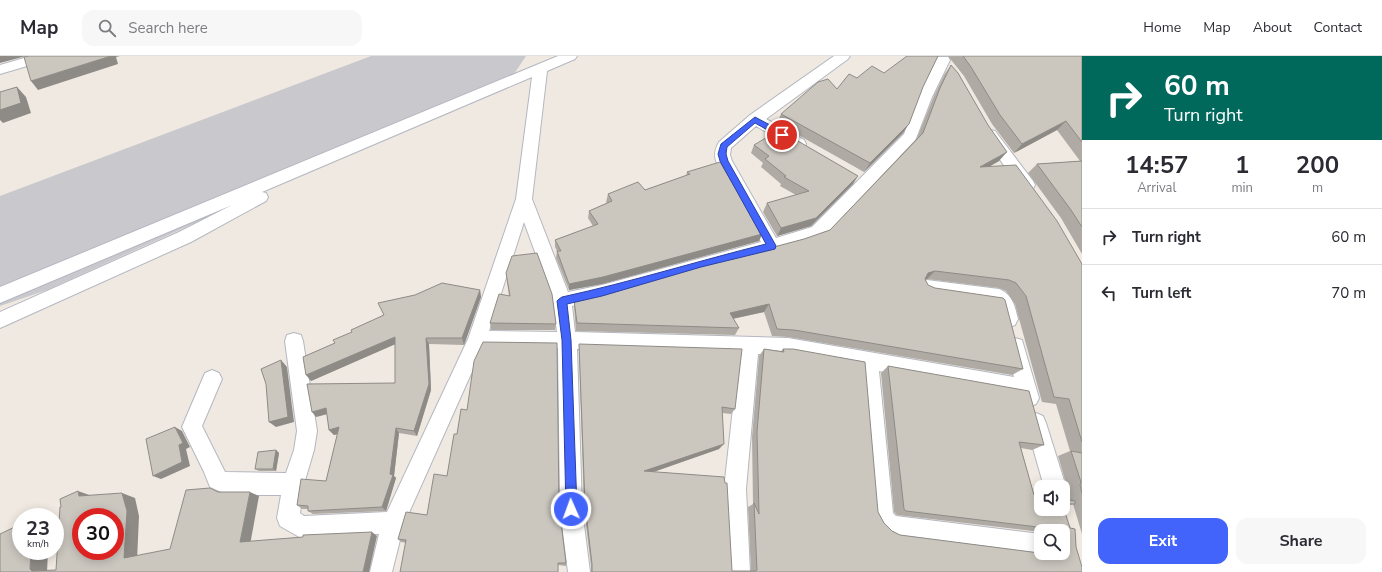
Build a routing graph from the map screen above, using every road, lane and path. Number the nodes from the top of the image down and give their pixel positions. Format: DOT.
graph roads {
  1 [pos="46,56"];
  2 [pos="570,56"];
  3 [pos="844,56"];
  4 [pos="941,58"];
  5 [pos="540,69"];
  6 [pos="0,70"];
  7 [pos="954,75"];
  8 [pos="755,119"];
  9 [pos="982,123"];
  10 [pos="358,145"];
  11 [pos="810,151"];
  12 [pos="1036,198"];
  13 [pos="524,199"];
  14 [pos="772,246"];
  15 [pos="927,287"];
  16 [pos="0,295"];
  17 [pos="562,301"];
  18 [pos="0,320"];
  19 [pos="477,339"];
  20 [pos="567,340"];
  21 [pos="294,341"];
  22 [pos="750,346"];
  23 [pos="868,359"];
  24 [pos="212,379"];
  25 [pos="1026,388"];
  26 [pos="1053,480"];
  27 [pos="293,484"];
  28 [pos="393,523"];
  29 [pos="1034,544"];
  30 [pos="381,572"];
  31 [pos="579,572"];
  32 [pos="739,572"];
  1 -- 6 [label="street"];
  2 -- 5 [label="street"];
  3 -- 8 [label="street"];
  4 -- 7 [label="street"];
  4 -- 14 [label="street"];
  5 -- 10 [label="street"];
  5 -- 13 [label="street"];
  8 -- 11 [label="street"];
  8 -- 14 [label="street"];
  9 -- 12 [label="street"];
  10 -- 16 [label="street"];
  10 -- 18 [label="street"];
  13 -- 17 [label="street"];
  13 -- 19 [label="street"];
  14 -- 17 [label="street"];
  15 -- 25 [label="street"];
  17 -- 20 [label="street"];
  19 -- 20 [label="street"];
  19 -- 28 [label="street"];
  20 -- 22 [label="street"];
  20 -- 31 [label="street"];
  21 -- 27 [label="street"];
  22 -- 23 [label="street"];
  22 -- 32 [label="street"];
  23 -- 25 [label="street"];
  23 -- 29 [label="street"];
  24 -- 27 [label="street"];
  25 -- 26 [label="street"];
  27 -- 28 [label="street"];
  28 -- 30 [label="street"];
}
